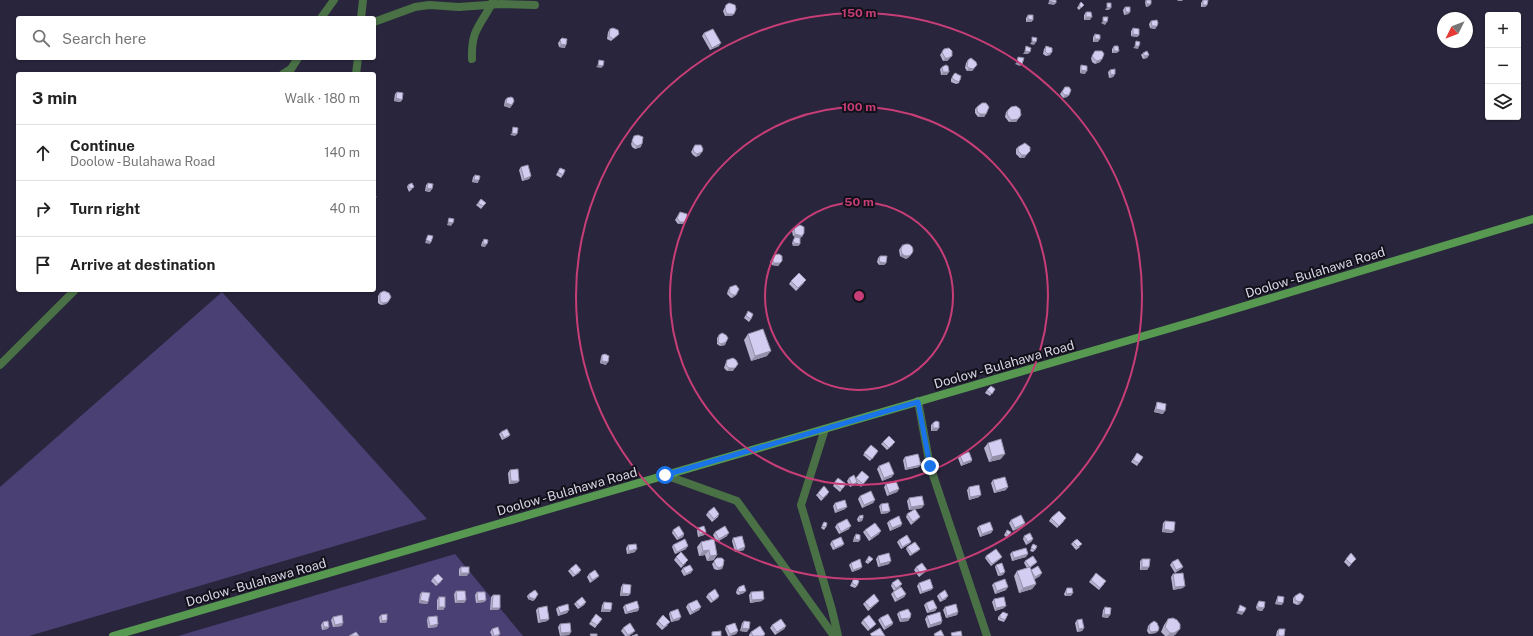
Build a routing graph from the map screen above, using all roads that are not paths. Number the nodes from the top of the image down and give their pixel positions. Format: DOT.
graph roads {
  1 [pos="334,0"];
  2 [pos="363,0"];
  3 [pos="492,2"];
  4 [pos="535,5"];
  5 [pos="322,16"];
  6 [pos="361,16"];
  7 [pos="376,21"];
  8 [pos="472,59"];
  9 [pos="297,60"];
  10 [pos="358,60"];
  11 [pos="287,72"];
  12 [pos="356,72"];
  13 [pos="1533,219"];
  14 [pos="73,292"];
  15 [pos="0,365"];
  16 [pos="918,402"];
  17 [pos="825,429"];
  18 [pos="665,475"];
  19 [pos="113,636"];
  20 [pos="834,636"];
  21 [pos="838,636"];
  22 [pos="987,636"];
  1 -- 5 [label="street"];
  2 -- 6 [label="street"];
  3 -- 4 [label="street"];
  3 -- 7 [label="street"];
  3 -- 8 [label="street"];
  9 -- 11 [label="street"];
  10 -- 12 [label="street"];
  13 -- 16 [label="main road, Doolow - Bulahawa Road"];
  14 -- 15 [label="street"];
  16 -- 17 [label="main road, Doolow - Bulahawa Road"];
  16 -- 22 [label="street"];
  17 -- 18 [label="main road, Doolow - Bulahawa Road"];
  17 -- 21 [label="street"];
  18 -- 19 [label="main road, Doolow - Bulahawa Road"];
  18 -- 20 [label="street"];
}
